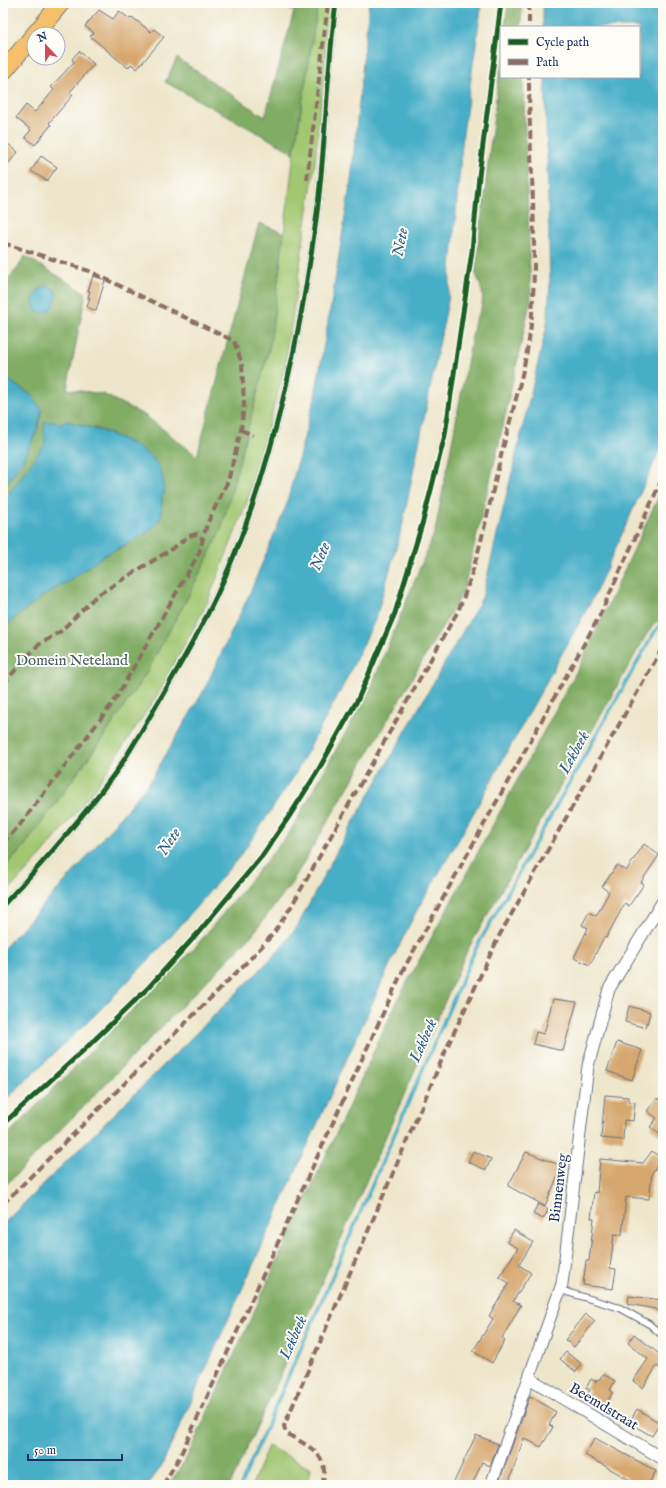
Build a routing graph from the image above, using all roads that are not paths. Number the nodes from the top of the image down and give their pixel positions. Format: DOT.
graph roads {
  1 [pos="61,3"];
  2 [pos="336,3"];
  3 [pos="41,26"];
  4 [pos="26,44"];
  5 [pos="3,72"];
  6 [pos="663,901"];
  7 [pos="3,905"];
  8 [pos="560,1290"];
  9 [pos="663,1336"];
  10 [pos="529,1378"];
  11 [pos="663,1459"];
  12 [pos="491,1485"];
  1 -- 3 [label="main road"];
  2 -- 7 [label="lane"];
  4 -- 5 [label="main road"];
  6 -- 8 [label="street, Binnenweg"];
  8 -- 9 [label="lane"];
  8 -- 10 [label="street, Binnenweg"];
  10 -- 11 [label="street, Beemdstraat"];
  10 -- 12 [label="street, Binnenweg"];
}
